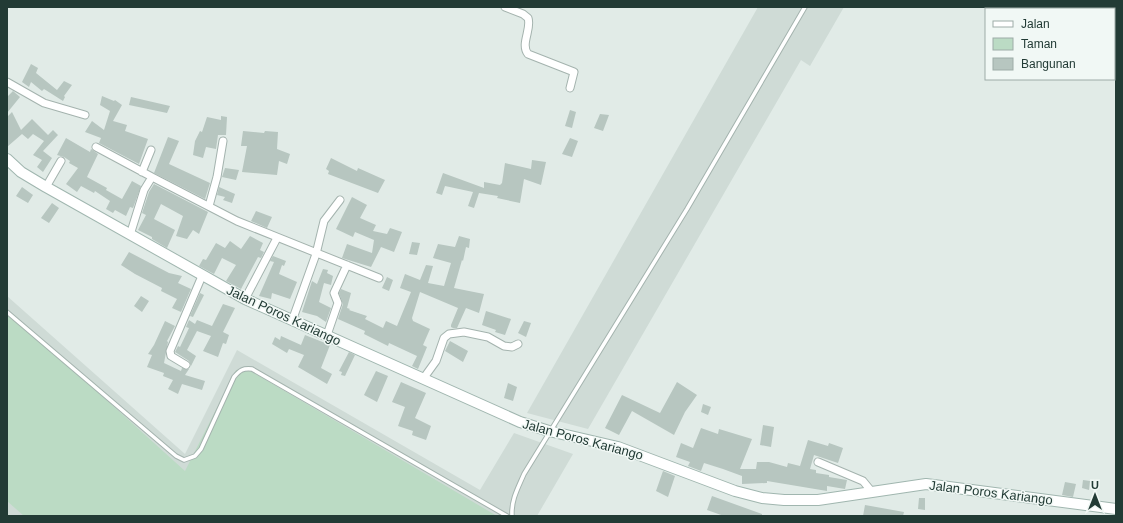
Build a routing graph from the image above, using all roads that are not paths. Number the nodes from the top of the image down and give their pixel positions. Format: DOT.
graph roads {
  1 [pos="505,7"];
  2 [pos="805,7"];
  3 [pos="7,82"];
  4 [pos="570,88"];
  5 [pos="85,115"];
  6 [pos="223,141"];
  7 [pos="96,147"];
  8 [pos="151,150"];
  9 [pos="7,160"];
  10 [pos="61,161"];
  11 [pos="142,172"];
  12 [pos="152,177"];
  13 [pos="46,187"];
  14 [pos="340,200"];
  15 [pos="209,206"];
  16 [pos="130,235"];
  17 [pos="277,238"];
  18 [pos="316,254"];
  19 [pos="347,265"];
  20 [pos="202,276"];
  21 [pos="380,278"];
  22 [pos="245,299"];
  23 [pos="7,312"];
  24 [pos="292,321"];
  25 [pos="327,335"];
  26 [pos="518,344"];
  27 [pos="186,365"];
  28 [pos="423,379"];
  29 [pos="549,431"];
  30 [pos="818,462"];
  31 [pos="872,492"];
  32 [pos="1116,509"];
  33 [pos="507,516"];
  34 [pos="512,516"];
  1 -- 4 [label="street"];
  2 -- 29 [label="lane"];
  3 -- 5 [label="street"];
  6 -- 15 [label="street"];
  7 -- 11 [label="street"];
  8 -- 11 [label="street"];
  9 -- 13 [label="main road, Jalan Poros Kariango"];
  10 -- 13 [label="street"];
  11 -- 12 [label="street"];
  12 -- 15 [label="street"];
  12 -- 16 [label="street"];
  13 -- 16 [label="main road, Jalan Poros Kariango"];
  14 -- 18 [label="street"];
  15 -- 17 [label="street"];
  16 -- 20 [label="main road, Jalan Poros Kariango"];
  17 -- 18 [label="street"];
  17 -- 22 [label="street"];
  18 -- 19 [label="street"];
  18 -- 24 [label="street"];
  19 -- 21 [label="street"];
  19 -- 25 [label="street"];
  20 -- 22 [label="main road, Jalan Poros Kariango"];
  20 -- 27 [label="street"];
  22 -- 24 [label="main road, Jalan Poros Kariango"];
  23 -- 33 [label="lane"];
  24 -- 25 [label="main road, Jalan Poros Kariango"];
  25 -- 28 [label="main road, Jalan Poros Kariango"];
  26 -- 28 [label="street"];
  28 -- 29 [label="main road, Jalan Poros Kariango"];
  29 -- 31 [label="main road, Jalan Poros Kariango"];
  29 -- 34 [label="lane"];
  30 -- 31 [label="street"];
  31 -- 32 [label="main road, Jalan Poros Kariango"];
}
